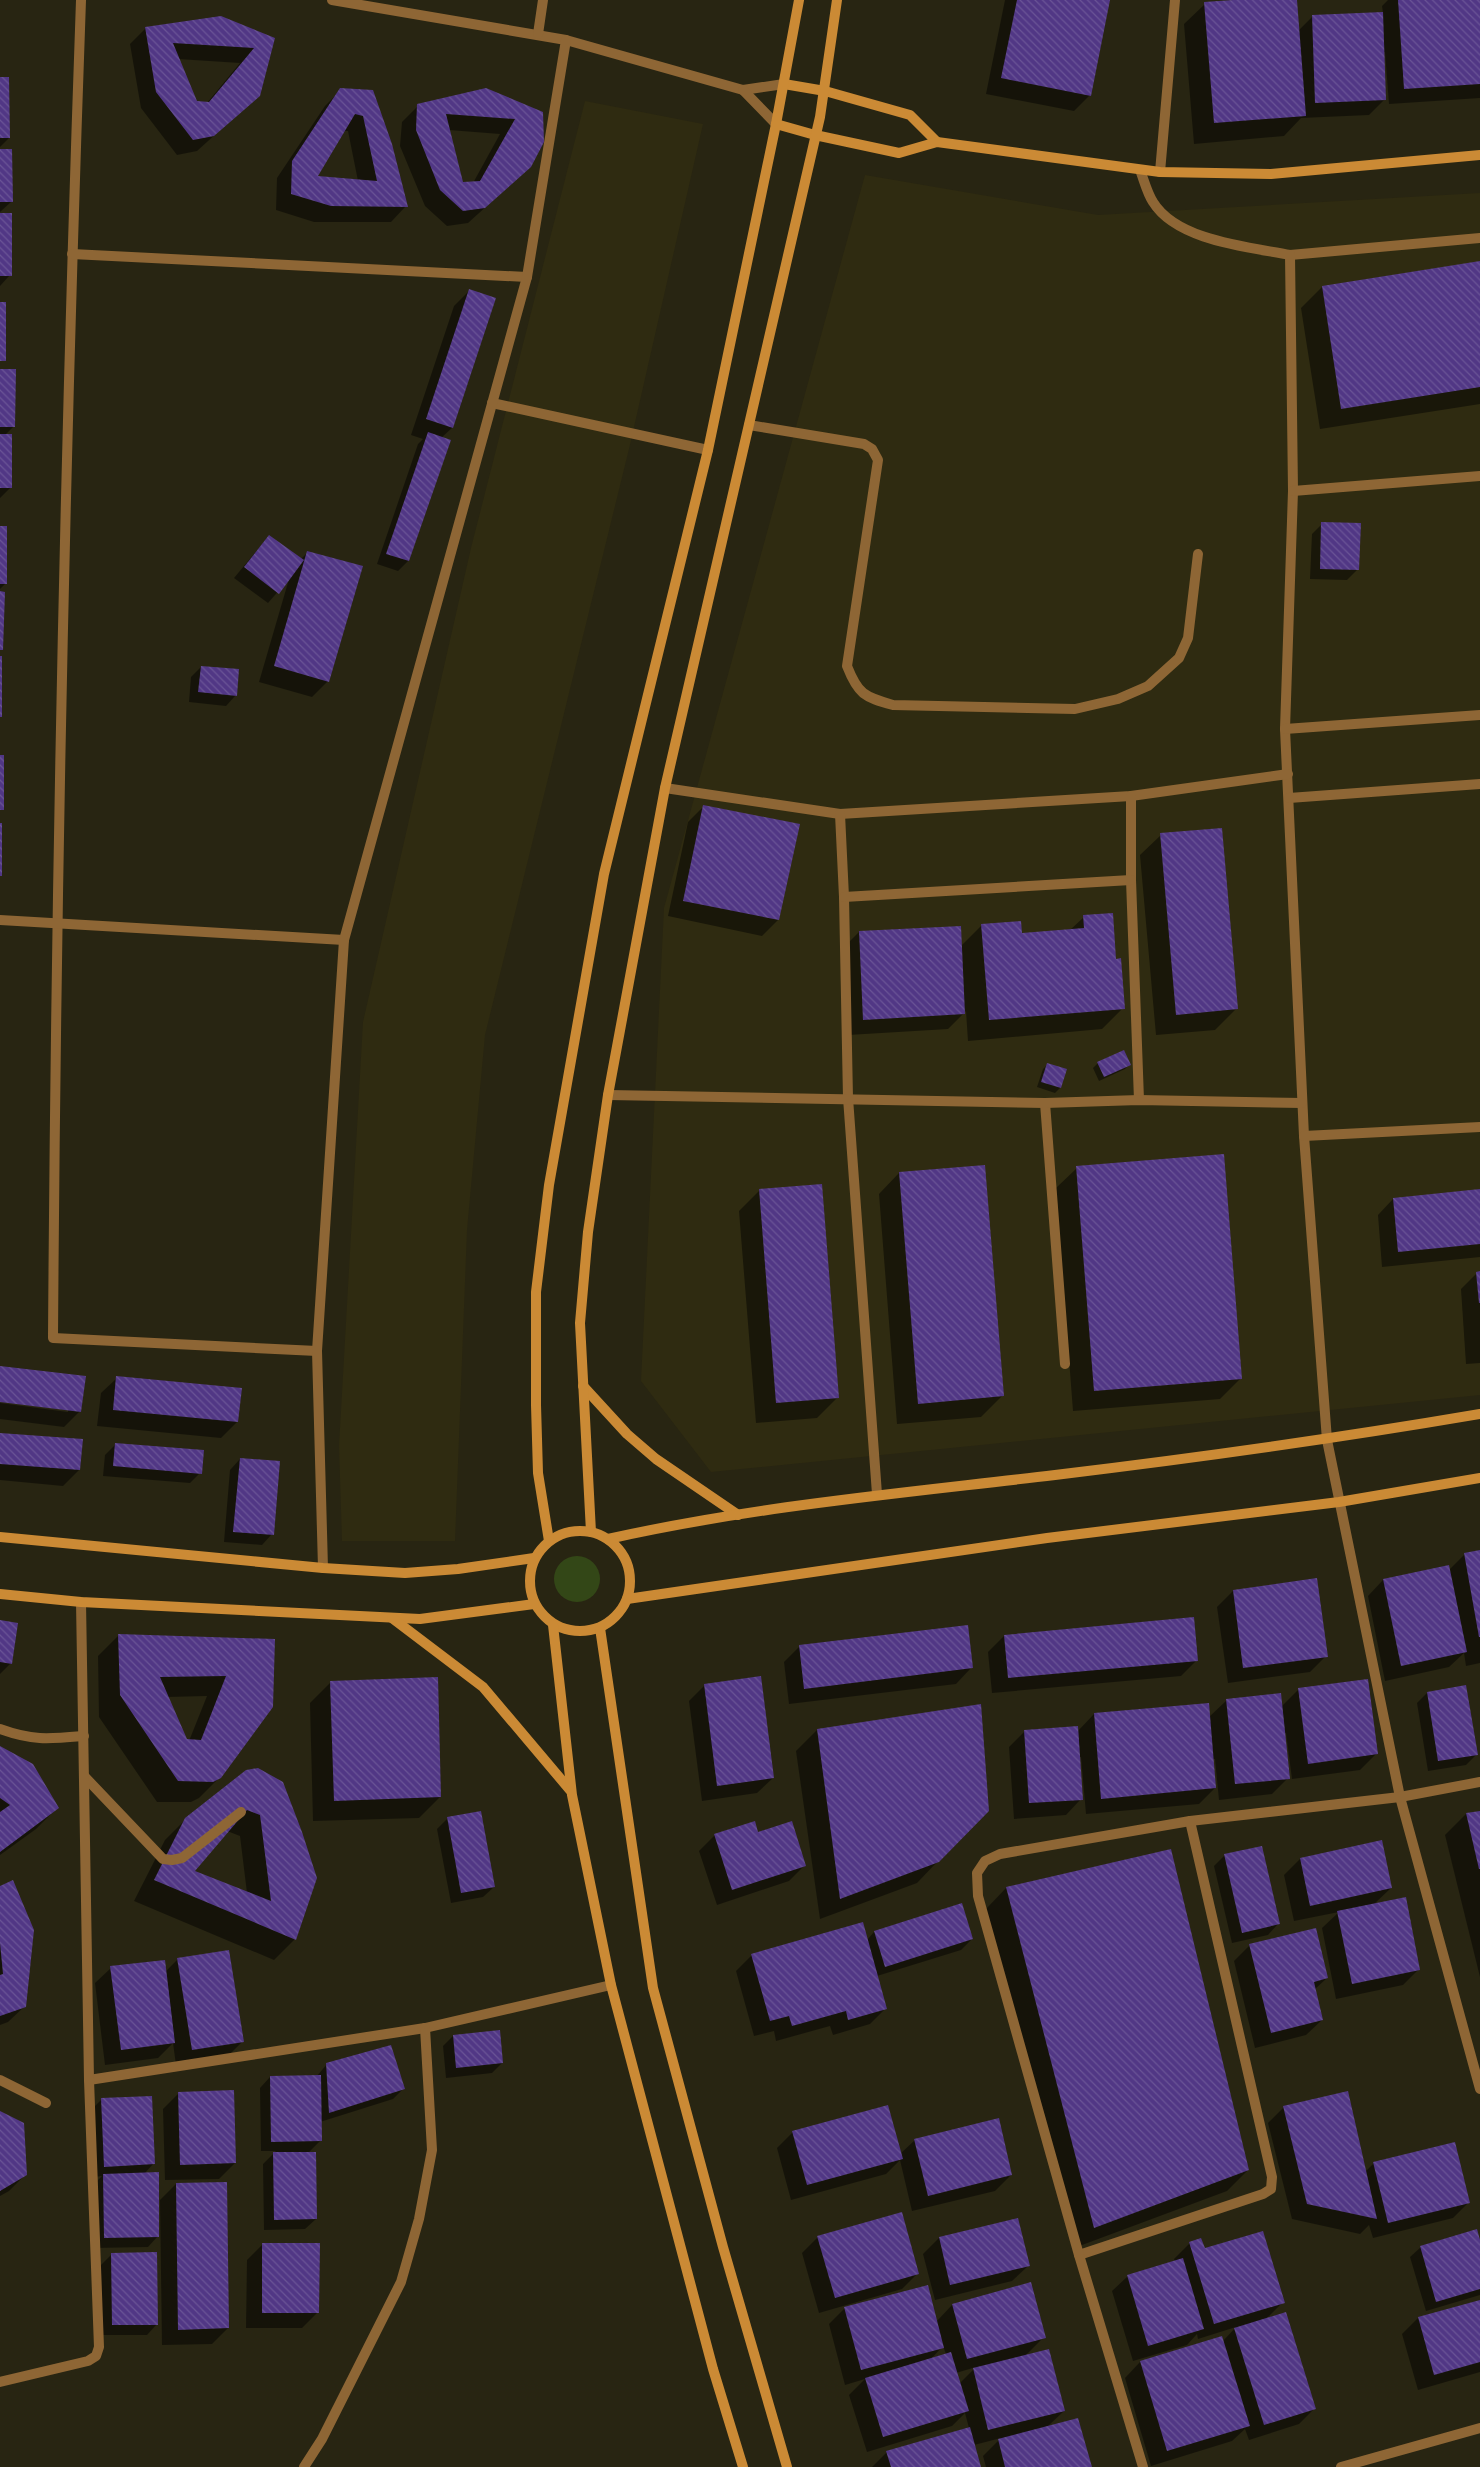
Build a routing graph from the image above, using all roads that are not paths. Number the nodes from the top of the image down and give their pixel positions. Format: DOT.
graph roads {
  1 [pos="81,0"];
  2 [pos="332,0"];
  3 [pos="543,0"];
  4 [pos="799,0"];
  5 [pos="837,0"];
  6 [pos="1175,0"];
  7 [pos="538,34"];
  8 [pos="566,40"];
  9 [pos="784,84"];
  10 [pos="743,90"];
  11 [pos="825,91"];
  12 [pos="776,124"];
  13 [pos="815,136"];
  14 [pos="937,142"];
  15 [pos="1480,155"];
  16 [pos="1140,170"];
  17 [pos="1160,172"];
  18 [pos="1480,238"];
  19 [pos="72,254"];
  20 [pos="1290,255"];
  21 [pos="527,277"];
  22 [pos="492,403"];
  23 [pos="749,425"];
  24 [pos="708,450"];
  25 [pos="1480,476"];
  26 [pos="1293,491"];
  27 [pos="1198,554"];
  28 [pos="1480,716"];
  29 [pos="1285,729"];
  30 [pos="1288,774"];
  31 [pos="1480,784"];
  32 [pos="666,788"];
  33 [pos="1131,796"];
  34 [pos="1290,798"];
  35 [pos="840,814"];
  36 [pos="1131,880"];
  37 [pos="844,897"];
  38 [pos="0,920"];
  39 [pos="56,923"];
  40 [pos="344,940"];
  41 [pos="608,1095"];
  42 [pos="848,1098"];
  43 [pos="1139,1100"];
  44 [pos="1045,1103"];
  45 [pos="1302,1103"];
  46 [pos="1480,1127"];
  47 [pos="1304,1136"];
  48 [pos="317,1350"];
  49 [pos="1066,1364"];
  50 [pos="583,1386"];
  51 [pos="1480,1414"];
  52 [pos="1327,1440"];
  53 [pos="1480,1478"];
  54 [pos="878,1494"];
  55 [pos="1339,1502"];
  56 [pos="738,1515"];
  57 [pos="591,1532"];
  58 [pos="0,1538"];
  59 [pos="608,1539"];
  60 [pos="549,1541"];
  61 [pos="534,1558"];
  62 [pos="322,1568"];
  63 [pos="0,1594"];
  64 [pos="627,1599"];
  65 [pos="81,1602"];
  66 [pos="534,1604"];
  67 [pos="392,1618"];
  68 [pos="553,1625"];
  69 [pos="600,1628"];
  70 [pos="0,1729"];
  71 [pos="84,1736"];
  72 [pos="84,1776"];
  73 [pos="1480,1782"];
  74 [pos="571,1791"];
  75 [pos="1400,1797"];
  76 [pos="240,1812"];
  77 [pos="1190,1821"];
  78 [pos="611,1985"];
  79 [pos="425,2028"];
  80 [pos="0,2080"];
  81 [pos="89,2080"];
  82 [pos="1480,2089"];
  83 [pos="46,2103"];
  84 [pos="1079,2255"];
  85 [pos="0,2382"];
  86 [pos="1480,2428"];
  87 [pos="304,2467"];
  88 [pos="743,2467"];
  89 [pos="787,2467"];
  90 [pos="1143,2467"];
  91 [pos="1341,2467"];
  1 -- 19 [label="street"];
  2 -- 7 [label="street"];
  3 -- 7 [label="street"];
  4 -- 9 [label="main road"];
  5 -- 11 [label="main road"];
  6 -- 17 [label="street"];
  7 -- 8 [label="street"];
  8 -- 10 [label="street"];
  8 -- 21 [label="street"];
  9 -- 10 [label="street"];
  9 -- 11 [label="main road"];
  9 -- 12 [label="main road"];
  10 -- 12 [label="street"];
  11 -- 13 [label="main road"];
  11 -- 14 [label="main road"];
  12 -- 13 [label="main road"];
  12 -- 24 [label="main road"];
  13 -- 14 [label="main road"];
  13 -- 23 [label="main road"];
  14 -- 16 [label="main road"];
  15 -- 17 [label="main road"];
  16 -- 17 [label="main road"];
  16 -- 20 [label="street"];
  18 -- 20 [label="street"];
  19 -- 21 [label="street"];
  19 -- 39 [label="street"];
  20 -- 26 [label="street"];
  21 -- 22 [label="street"];
  22 -- 24 [label="street"];
  22 -- 40 [label="street"];
  23 -- 27 [label="street"];
  23 -- 32 [label="main road"];
  24 -- 60 [label="main road"];
  25 -- 26 [label="street"];
  26 -- 29 [label="street"];
  28 -- 29 [label="street"];
  29 -- 30 [label="street"];
  30 -- 33 [label="street"];
  30 -- 34 [label="street"];
  31 -- 34 [label="street"];
  32 -- 35 [label="street"];
  32 -- 41 [label="main road"];
  33 -- 35 [label="street"];
  33 -- 36 [label="street"];
  34 -- 45 [label="street"];
  35 -- 37 [label="street"];
  36 -- 37 [label="street"];
  36 -- 43 [label="street"];
  37 -- 42 [label="street"];
  38 -- 39 [label="street"];
  39 -- 40 [label="street"];
  39 -- 48 [label="street"];
  40 -- 48 [label="street"];
  41 -- 42 [label="street"];
  41 -- 50 [label="main road"];
  42 -- 44 [label="street"];
  42 -- 54 [label="street"];
  43 -- 44 [label="street"];
  43 -- 45 [label="street"];
  44 -- 49 [label="street"];
  45 -- 47 [label="street"];
  46 -- 47 [label="street"];
  47 -- 52 [label="street"];
  48 -- 62 [label="street"];
  50 -- 56 [label="main road"];
  50 -- 57 [label="main road"];
  51 -- 52 [label="main road"];
  52 -- 54 [label="main road"];
  52 -- 55 [label="street"];
  53 -- 55 [label="main road"];
  54 -- 56 [label="main road"];
  55 -- 64 [label="main road"];
  55 -- 75 [label="street"];
  56 -- 59 [label="main road"];
  57 -- 59 [label="main road"];
  57 -- 60 [label="main road"];
  58 -- 62 [label="main road"];
  59 -- 64 [label="main road"];
  60 -- 61 [label="main road"];
  61 -- 62 [label="main road"];
  61 -- 66 [label="main road"];
  63 -- 65 [label="main road"];
  64 -- 69 [label="main road"];
  65 -- 67 [label="main road"];
  65 -- 71 [label="street"];
  66 -- 67 [label="main road"];
  66 -- 68 [label="main road"];
  67 -- 74 [label="main road"];
  68 -- 69 [label="main road"];
  68 -- 74 [label="main road"];
  69 -- 89 [label="main road"];
  70 -- 71 [label="street"];
  71 -- 72 [label="street"];
  72 -- 76 [label="street"];
  72 -- 81 [label="street"];
  73 -- 75 [label="street"];
  74 -- 78 [label="main road"];
  75 -- 77 [label="street"];
  75 -- 82 [label="street"];
  77 -- 84 [label="street"];
  77 -- 84 [label="street"];
  78 -- 79 [label="street"];
  78 -- 88 [label="main road"];
  79 -- 81 [label="street"];
  79 -- 87 [label="street"];
  80 -- 83 [label="street"];
  81 -- 85 [label="street"];
  84 -- 90 [label="street"];
  86 -- 91 [label="street"];
}
